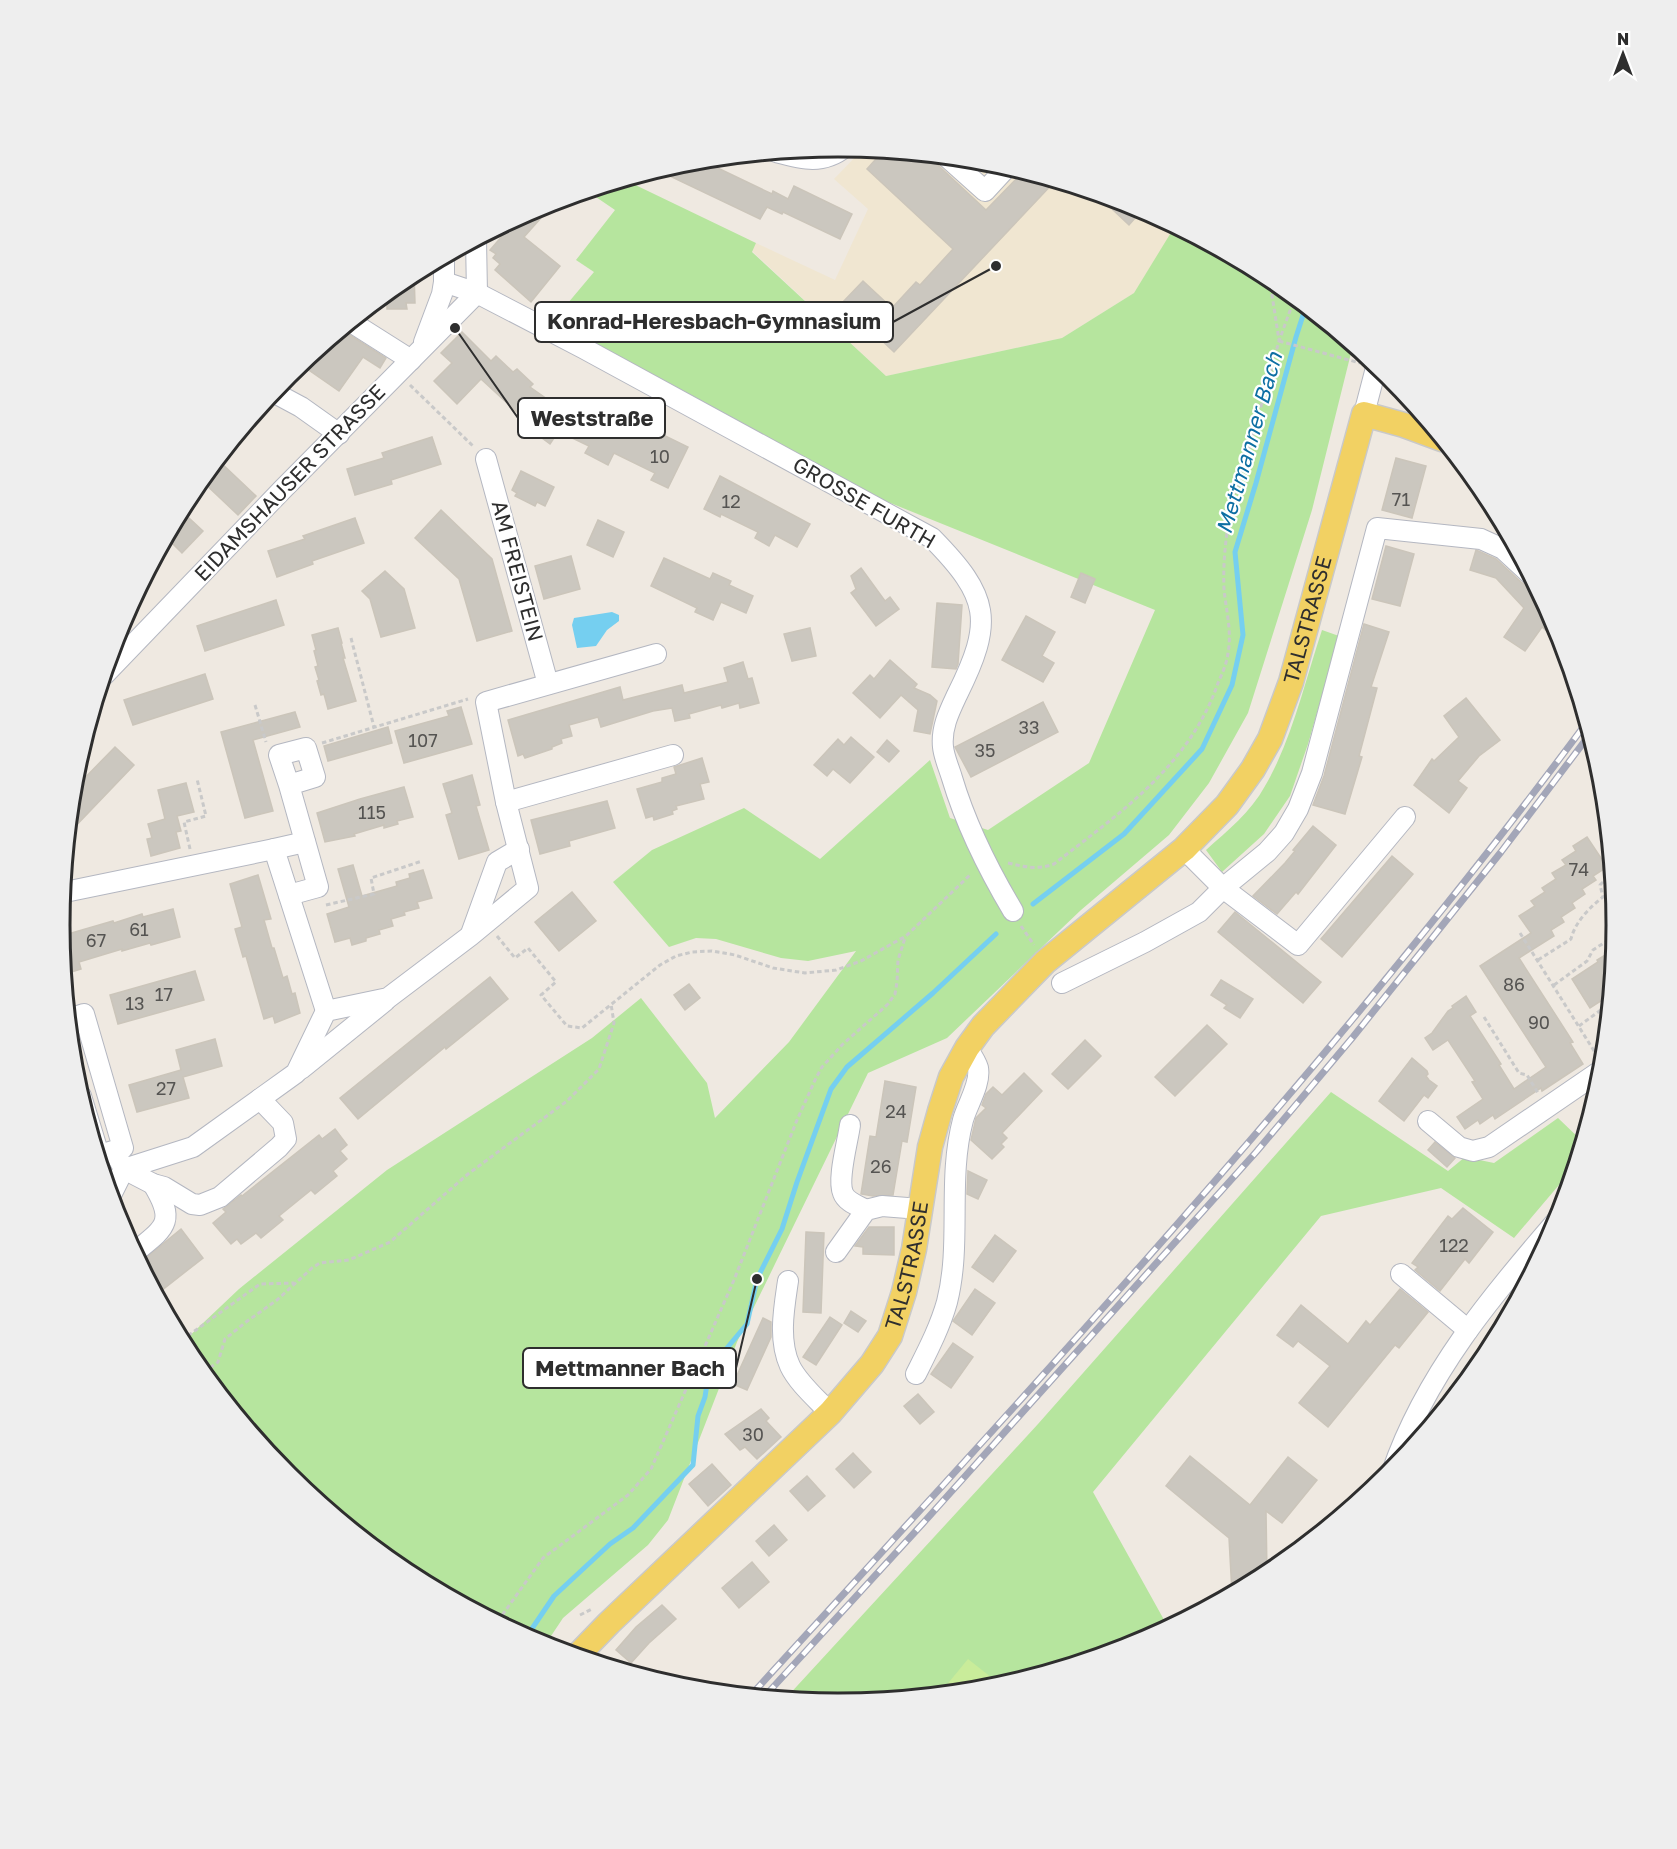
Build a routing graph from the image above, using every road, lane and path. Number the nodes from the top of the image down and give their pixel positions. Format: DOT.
graph roads {
  1 [pos="825,157"];
  2 [pos="804,158"];
  3 [pos="957,166"];
  4 [pos="1001,174"];
  5 [pos="476,248"];
  6 [pos="444,266"];
  7 [pos="444,282"];
  8 [pos="1272,291"];
  9 [pos="477,293"];
  10 [pos="1292,305"];
  11 [pos="357,326"];
  12 [pos="1281,342"];
  13 [pos="410,360"];
  14 [pos="1362,363"];
  15 [pos="1374,374"];
  16 [pos="281,396"];
  17 [pos="1364,414"];
  18 [pos="339,434"];
  19 [pos="1429,434"];
  20 [pos="486,459"];
  21 [pos="1514,559"];
  22 [pos="351,638"];
  23 [pos="656,654"];
  24 [pos="117,661"];
  25 [pos="548,684"];
  26 [pos="255,705"];
  27 [pos="449,705"];
  28 [pos="374,728"];
  29 [pos="306,748"];
  30 [pos="279,755"];
  31 [pos="673,755"];
  32 [pos="197,779"];
  33 [pos="289,785"];
  34 [pos="506,802"];
  35 [pos="1405,817"];
  36 [pos="304,842"];
  37 [pos="274,849"];
  38 [pos="519,849"];
  39 [pos="1184,849"];
  40 [pos="422,861"];
  41 [pos="985,861"];
  42 [pos="194,865"];
  43 [pos="1605,880"];
  44 [pos="1223,888"];
  45 [pos="71,891"];
  46 [pos="292,904"];
  47 [pos="1012,911"];
  48 [pos="487,922"];
  49 [pos="1520,933"];
  50 [pos="470,936"];
  51 [pos="906,936"];
  52 [pos="1606,942"];
  53 [pos="1538,960"];
  54 [pos="1045,962"];
  55 [pos="1062,983"];
  56 [pos="1554,985"];
  57 [pos="388,998"];
  58 [pos="611,1005"];
  59 [pos="1602,1009"];
  60 [pos="326,1011"];
  61 [pos="76,1017"];
  62 [pos="1484,1017"];
  63 [pos="1579,1026"];
  64 [pos="1592,1047"];
  65 [pos="967,1048"];
  66 [pos="296,1073"];
  67 [pos="1591,1077"];
  68 [pos="1535,1089"];
  69 [pos="260,1099"];
  70 [pos="1428,1121"];
  71 [pos="850,1125"];
  72 [pos="114,1151"];
  73 [pos="106,1153"];
  74 [pos="124,1169"];
  75 [pos="153,1184"];
  76 [pos="116,1185"];
  77 [pos="920,1209"];
  78 [pos="866,1210"];
  79 [pos="142,1246"];
  80 [pos="1534,1249"];
  81 [pos="836,1252"];
  82 [pos="1401,1274"];
  83 [pos="788,1281"];
  84 [pos="296,1283"];
  85 [pos="1468,1330"];
  86 [pos="189,1335"];
  87 [pos="211,1367"];
  88 [pos="916,1374"];
  89 [pos="830,1413"];
  90 [pos="1399,1450"];
  91 [pos="503,1615"];
  92 [pos="584,1649"];
  1 -- 2 [label="street"];
  3 -- 4 [label="street"];
  5 -- 9 [label="street"];
  6 -- 7 [label="street"];
  7 -- 9 [label="street, GROSSE FURTH"];
  7 -- 13 [label="street"];
  8 -- 12 [label="path"];
  9 -- 13 [label="street, EIDAMSHAUSER STRASSE"];
  9 -- 41 [label="street, GROSSE FURTH"];
  10 -- 12 [label="path"];
  11 -- 13 [label="street"];
  12 -- 14 [label="path"];
  12 -- 41 [label="path"];
  13 -- 18 [label="street, EIDAMSHAUSER STRASSE"];
  13 -- 20 [label="path"];
  15 -- 17 [label="street, TALSTRASSE"];
  16 -- 18 [label="street"];
  17 -- 19 [label="main road"];
  17 -- 39 [label="main road, TALSTRASSE"];
  18 -- 24 [label="street, EIDAMSHAUSER STRASSE"];
  20 -- 25 [label="street, AM FREISTEIN"];
  21 -- 44 [label="street, TALSTRASSE"];
  22 -- 28 [label="path"];
  23 -- 25 [label="street"];
  25 -- 34 [label="street"];
  26 -- 30 [label="path"];
  27 -- 28 [label="path"];
  28 -- 29 [label="path"];
  29 -- 30 [label="street"];
  29 -- 33 [label="street"];
  30 -- 33 [label="street"];
  31 -- 34 [label="street"];
  32 -- 42 [label="path"];
  33 -- 36 [label="street"];
  34 -- 38 [label="street"];
  35 -- 44 [label="street"];
  36 -- 37 [label="street"];
  36 -- 46 [label="street"];
  37 -- 42 [label="street"];
  37 -- 46 [label="street"];
  38 -- 48 [label="street"];
  38 -- 50 [label="street"];
  39 -- 44 [label="street"];
  39 -- 54 [label="main road, TALSTRASSE"];
  40 -- 46 [label="path"];
  41 -- 47 [label="street, GROSSE FURTH"];
  41 -- 51 [label="path"];
  42 -- 45 [label="street"];
  43 -- 53 [label="path"];
  44 -- 55 [label="street, TALSTRASSE"];
  46 -- 60 [label="street"];
  47 -- 54 [label="path"];
  48 -- 50 [label="street"];
  48 -- 58 [label="path"];
  49 -- 53 [label="path"];
  50 -- 57 [label="street"];
  51 -- 58 [label="path"];
  51 -- 91 [label="path"];
  52 -- 56 [label="path"];
  53 -- 56 [label="path"];
  54 -- 65 [label="main road, TALSTRASSE"];
  56 -- 63 [label="path"];
  57 -- 60 [label="street"];
  57 -- 66 [label="street"];
  58 -- 84 [label="path"];
  59 -- 63 [label="path"];
  60 -- 66 [label="street"];
  61 -- 72 [label="street"];
  62 -- 68 [label="path"];
  63 -- 64 [label="path"];
  65 -- 77 [label="main road, TALSTRASSE"];
  65 -- 88 [label="street"];
  66 -- 69 [label="street"];
  67 -- 70 [label="street"];
  69 -- 74 [label="street"];
  69 -- 75 [label="street"];
  71 -- 78 [label="street"];
  72 -- 73 [label="street"];
  72 -- 74 [label="street"];
  74 -- 75 [label="street"];
  74 -- 76 [label="street"];
  75 -- 79 [label="street"];
  77 -- 78 [label="street"];
  77 -- 89 [label="main road, TALSTRASSE"];
  78 -- 81 [label="street"];
  80 -- 85 [label="street"];
  82 -- 85 [label="street"];
  83 -- 89 [label="street"];
  84 -- 86 [label="path"];
  84 -- 87 [label="path"];
  85 -- 90 [label="street"];
  89 -- 92 [label="main road, TALSTRASSE"];
}
